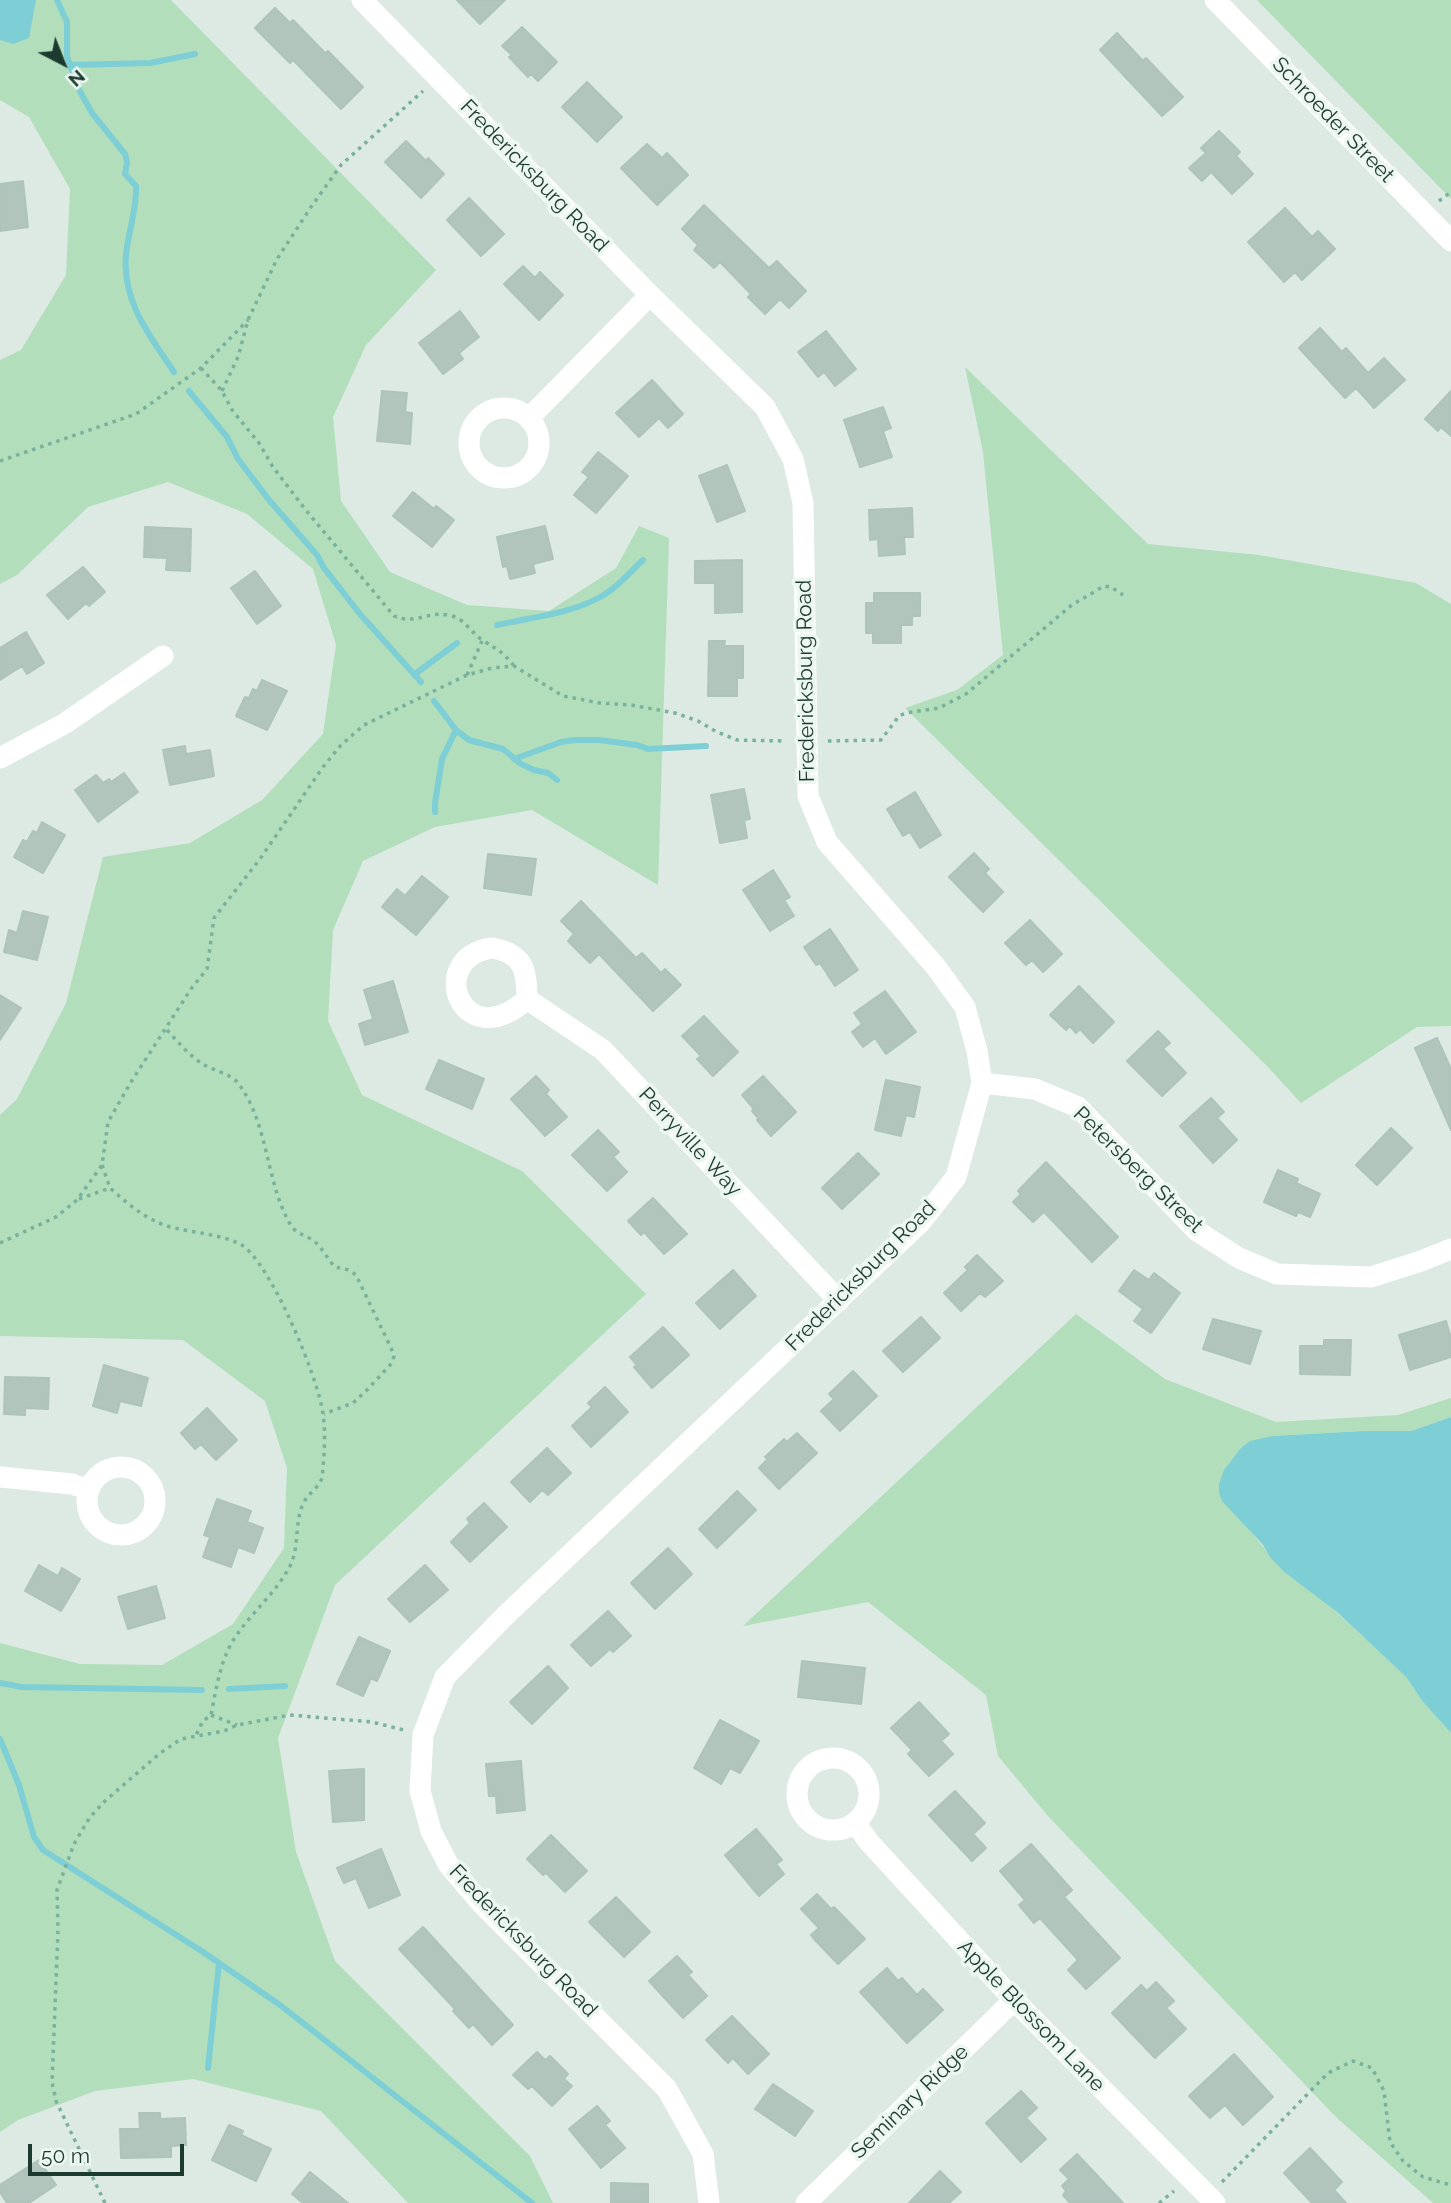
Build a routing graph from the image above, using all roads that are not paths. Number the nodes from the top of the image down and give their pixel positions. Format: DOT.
graph roads {
  1 [pos="362,0"];
  2 [pos="1215,0"];
  3 [pos="1451,241"];
  4 [pos="650,295"];
  5 [pos="529,418"];
  6 [pos="163,656"];
  7 [pos="0,758"];
  8 [pos="527,999"];
  9 [pos="982,1083"];
  10 [pos="1451,1249"];
  11 [pos="839,1301"];
  12 [pos="0,1478"];
  13 [pos="88,1490"];
  14 [pos="855,1823"];
  15 [pos="1014,2000"];
  16 [pos="709,2203"];
  17 [pos="806,2203"];
  18 [pos="1215,2203"];
  1 -- 4 [label="street, Fredericksburg Road"];
  2 -- 3 [label="street, Schroeder Street"];
  4 -- 5 [label="street"];
  4 -- 9 [label="street, Fredericksburg Road"];
  6 -- 7 [label="street"];
  8 -- 11 [label="street, Perryville Way"];
  9 -- 10 [label="street, Petersberg Street"];
  9 -- 11 [label="street, Fredericksburg Road"];
  11 -- 16 [label="street, Fredericksburg Road"];
  12 -- 13 [label="street"];
  14 -- 15 [label="street, Apple Blossom Lane"];
  15 -- 17 [label="street, Seminary Ridge"];
  15 -- 18 [label="street, Apple Blossom Lane"];
}
